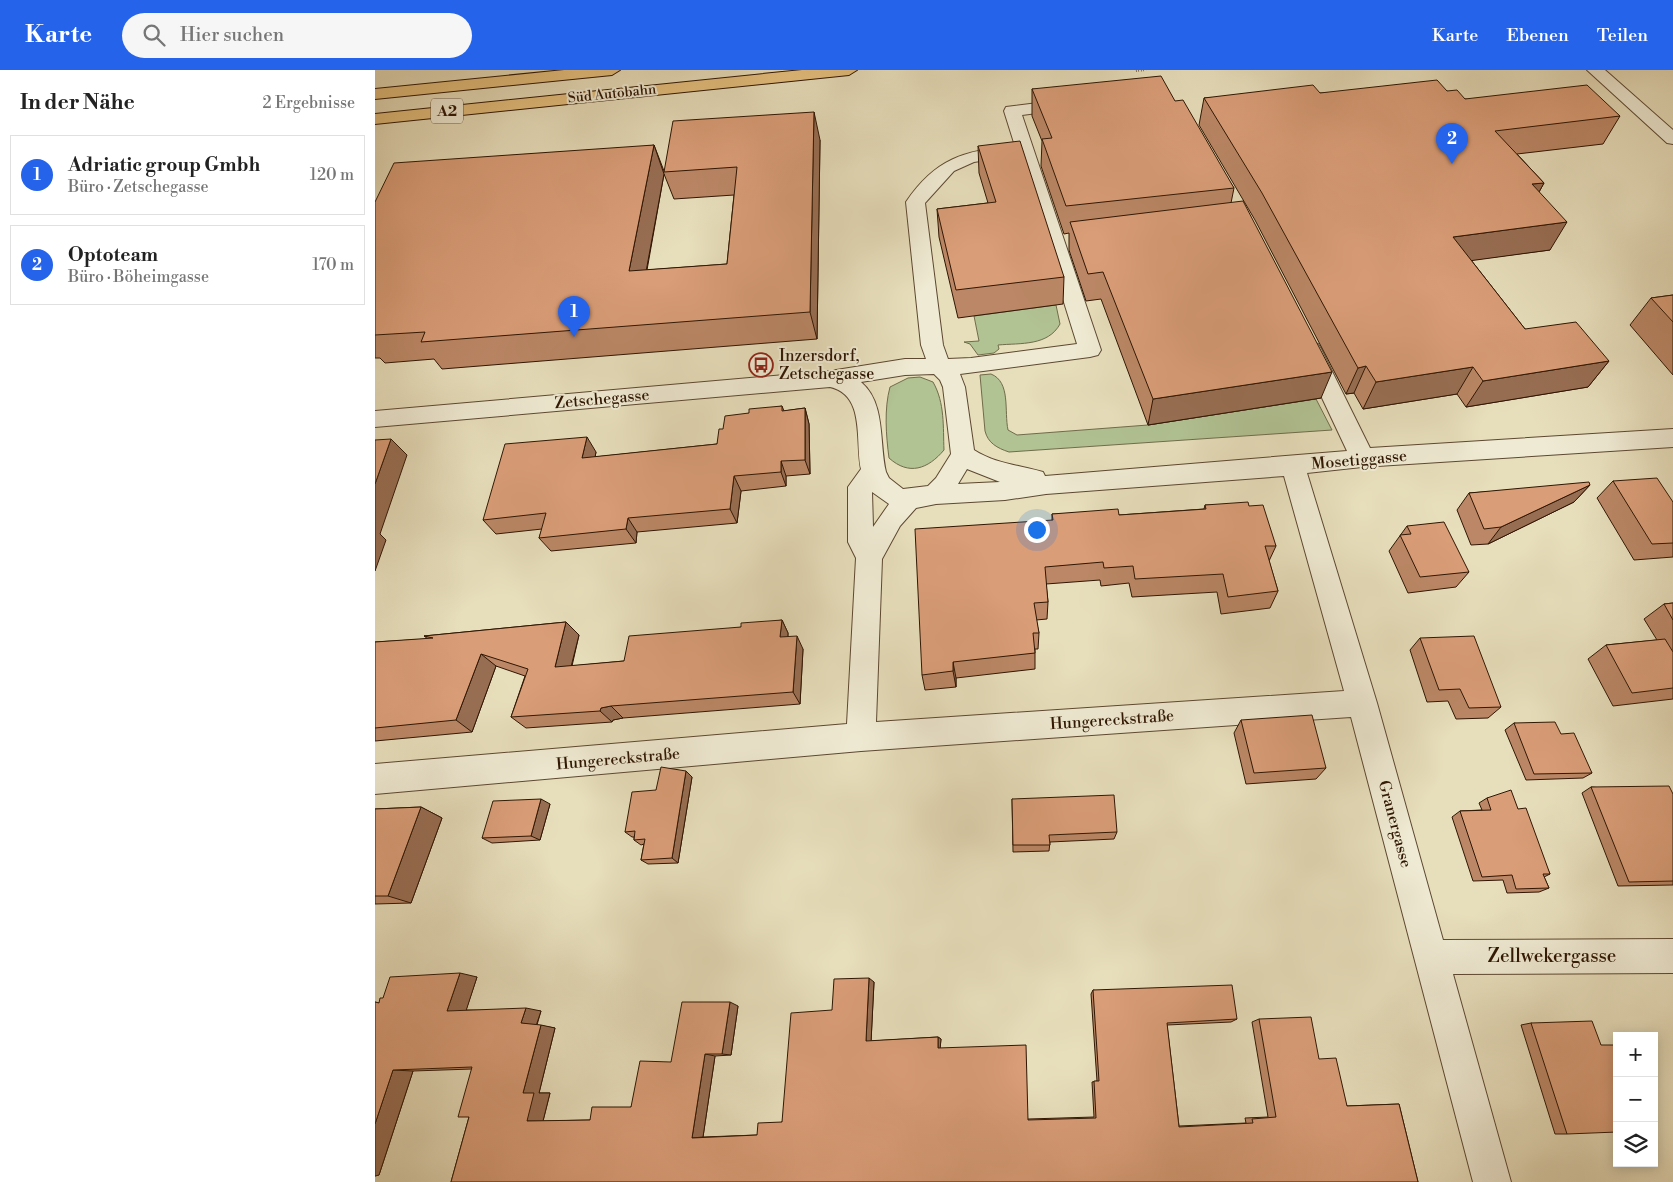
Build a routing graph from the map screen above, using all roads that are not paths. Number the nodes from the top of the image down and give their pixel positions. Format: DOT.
graph roads {
  1 [pos="612,70"];
  2 [pos="849,70"];
  3 [pos="1595,70"];
  4 [pos="375,94"];
  5 [pos="1091,102"];
  6 [pos="375,119"];
  7 [pos="1673,139"];
  8 [pos="1025,150"];
  9 [pos="1302,334"];
  10 [pos="940,367"];
  11 [pos="830,379"];
  12 [pos="375,419"];
  13 [pos="1673,438"];
  14 [pos="963,454"];
  15 [pos="1362,458"];
  16 [pos="1293,466"];
  17 [pos="874,471"];
  18 [pos="1046,485"];
  19 [pos="935,494"];
  20 [pos="909,499"];
  21 [pos="869,558"];
  22 [pos="1362,703"];
  23 [pos="861,737"];
  24 [pos="375,779"];
  25 [pos="1431,956"];
  26 [pos="1673,956"];
  27 [pos="1492,1182"];
  1 -- 4 [label="highway, Süd Autobahn / A2"];
  2 -- 6 [label="highway, Süd Autobahn / A2"];
  3 -- 7 [label="street"];
  5 -- 8 [label="street"];
  8 -- 10 [label="street"];
  8 -- 10 [label="street, Zetschegasse"];
  9 -- 15 [label="street"];
  10 -- 11 [label="street, Zetschegasse"];
  10 -- 14 [label="street"];
  11 -- 12 [label="street, Zetschegasse"];
  11 -- 17 [label="street, Zetschegasse"];
  13 -- 15 [label="street, Mosetiggasse"];
  14 -- 18 [label="street, Mosetiggasse"];
  14 -- 19 [label="street"];
  15 -- 16 [label="street, Mosetiggasse"];
  16 -- 18 [label="street, Mosetiggasse"];
  16 -- 22 [label="street, Granergasse"];
  17 -- 20 [label="street, Zetschegasse"];
  17 -- 21 [label="street"];
  18 -- 19 [label="street, Mosetiggasse"];
  19 -- 20 [label="street, Zetschegasse"];
  20 -- 21 [label="street"];
  21 -- 23 [label="street"];
  22 -- 23 [label="street, Hungereckstraße"];
  22 -- 25 [label="street, Granergasse"];
  23 -- 24 [label="street, Hungereckstraße"];
  25 -- 26 [label="street, Zellwekergasse"];
  25 -- 27 [label="street, Granergasse"];
}
